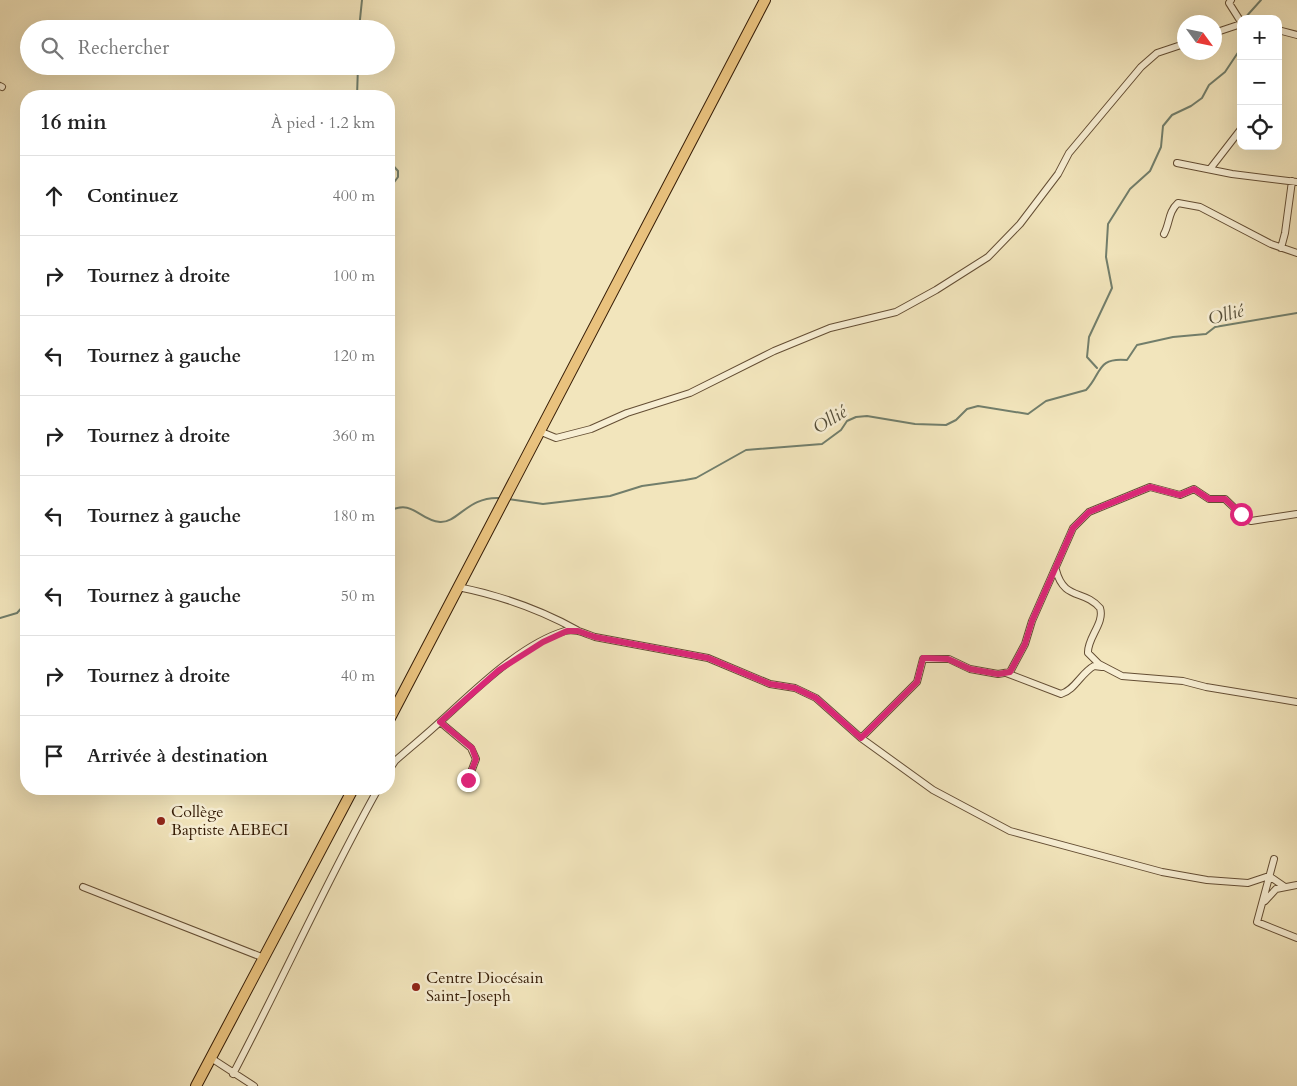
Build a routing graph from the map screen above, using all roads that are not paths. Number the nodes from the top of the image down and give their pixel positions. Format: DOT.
graph roads {
  1 [pos="765,0"];
  2 [pos="1231,0"];
  3 [pos="1237,16"];
  4 [pos="1237,24"];
  5 [pos="1222,30"];
  6 [pos="1282,31"];
  7 [pos="1297,35"];
  8 [pos="1177,46"];
  9 [pos="1237,134"];
  10 [pos="1177,163"];
  11 [pos="1210,169"];
  12 [pos="1295,181"];
  13 [pos="1164,234"];
  14 [pos="1280,248"];
  15 [pos="1297,253"];
  16 [pos="539,431"];
  17 [pos="1297,514"];
  18 [pos="1056,570"];
  19 [pos="458,587"];
  20 [pos="578,631"];
  21 [pos="1108,669"];
  22 [pos="1006,674"];
  23 [pos="1297,702"];
  24 [pos="395,708"];
  25 [pos="440,722"];
  26 [pos="861,738"];
  27 [pos="395,762"];
  28 [pos="468,780"];
  29 [pos="350,795"];
  30 [pos="375,795"];
  31 [pos="1274,859"];
  32 [pos="1270,876"];
  33 [pos="1297,885"];
  34 [pos="83,887"];
  35 [pos="1285,887"];
  36 [pos="1264,902"];
  37 [pos="1297,938"];
  38 [pos="264,958"];
  39 [pos="211,1058"];
  40 [pos="233,1074"];
  41 [pos="196,1086"];
  42 [pos="254,1086"];
  1 -- 16 [label="main road"];
  2 -- 3 [label="street"];
  4 -- 5 [label="street"];
  6 -- 7 [label="street"];
  8 -- 16 [label="street"];
  9 -- 11 [label="street"];
  10 -- 11 [label="street"];
  11 -- 12 [label="street"];
  12 -- 14 [label="street"];
  13 -- 14 [label="street"];
  14 -- 15 [label="street"];
  16 -- 19 [label="main road"];
  17 -- 18 [label="street"];
  18 -- 21 [label="street"];
  18 -- 22 [label="street"];
  19 -- 20 [label="street"];
  19 -- 24 [label="main road"];
  20 -- 25 [label="street"];
  20 -- 26 [label="street"];
  21 -- 22 [label="street"];
  21 -- 23 [label="street"];
  22 -- 26 [label="street"];
  25 -- 27 [label="street"];
  25 -- 28 [label="street"];
  26 -- 32 [label="street"];
  29 -- 38 [label="main road"];
  30 -- 40 [label="street"];
  31 -- 32 [label="street"];
  32 -- 35 [label="street"];
  32 -- 36 [label="street"];
  33 -- 35 [label="street"];
  34 -- 38 [label="street"];
  35 -- 36 [label="street"];
  36 -- 37 [label="street"];
  38 -- 39 [label="main road"];
  39 -- 40 [label="street"];
  39 -- 41 [label="main road"];
  40 -- 42 [label="street"];
}
